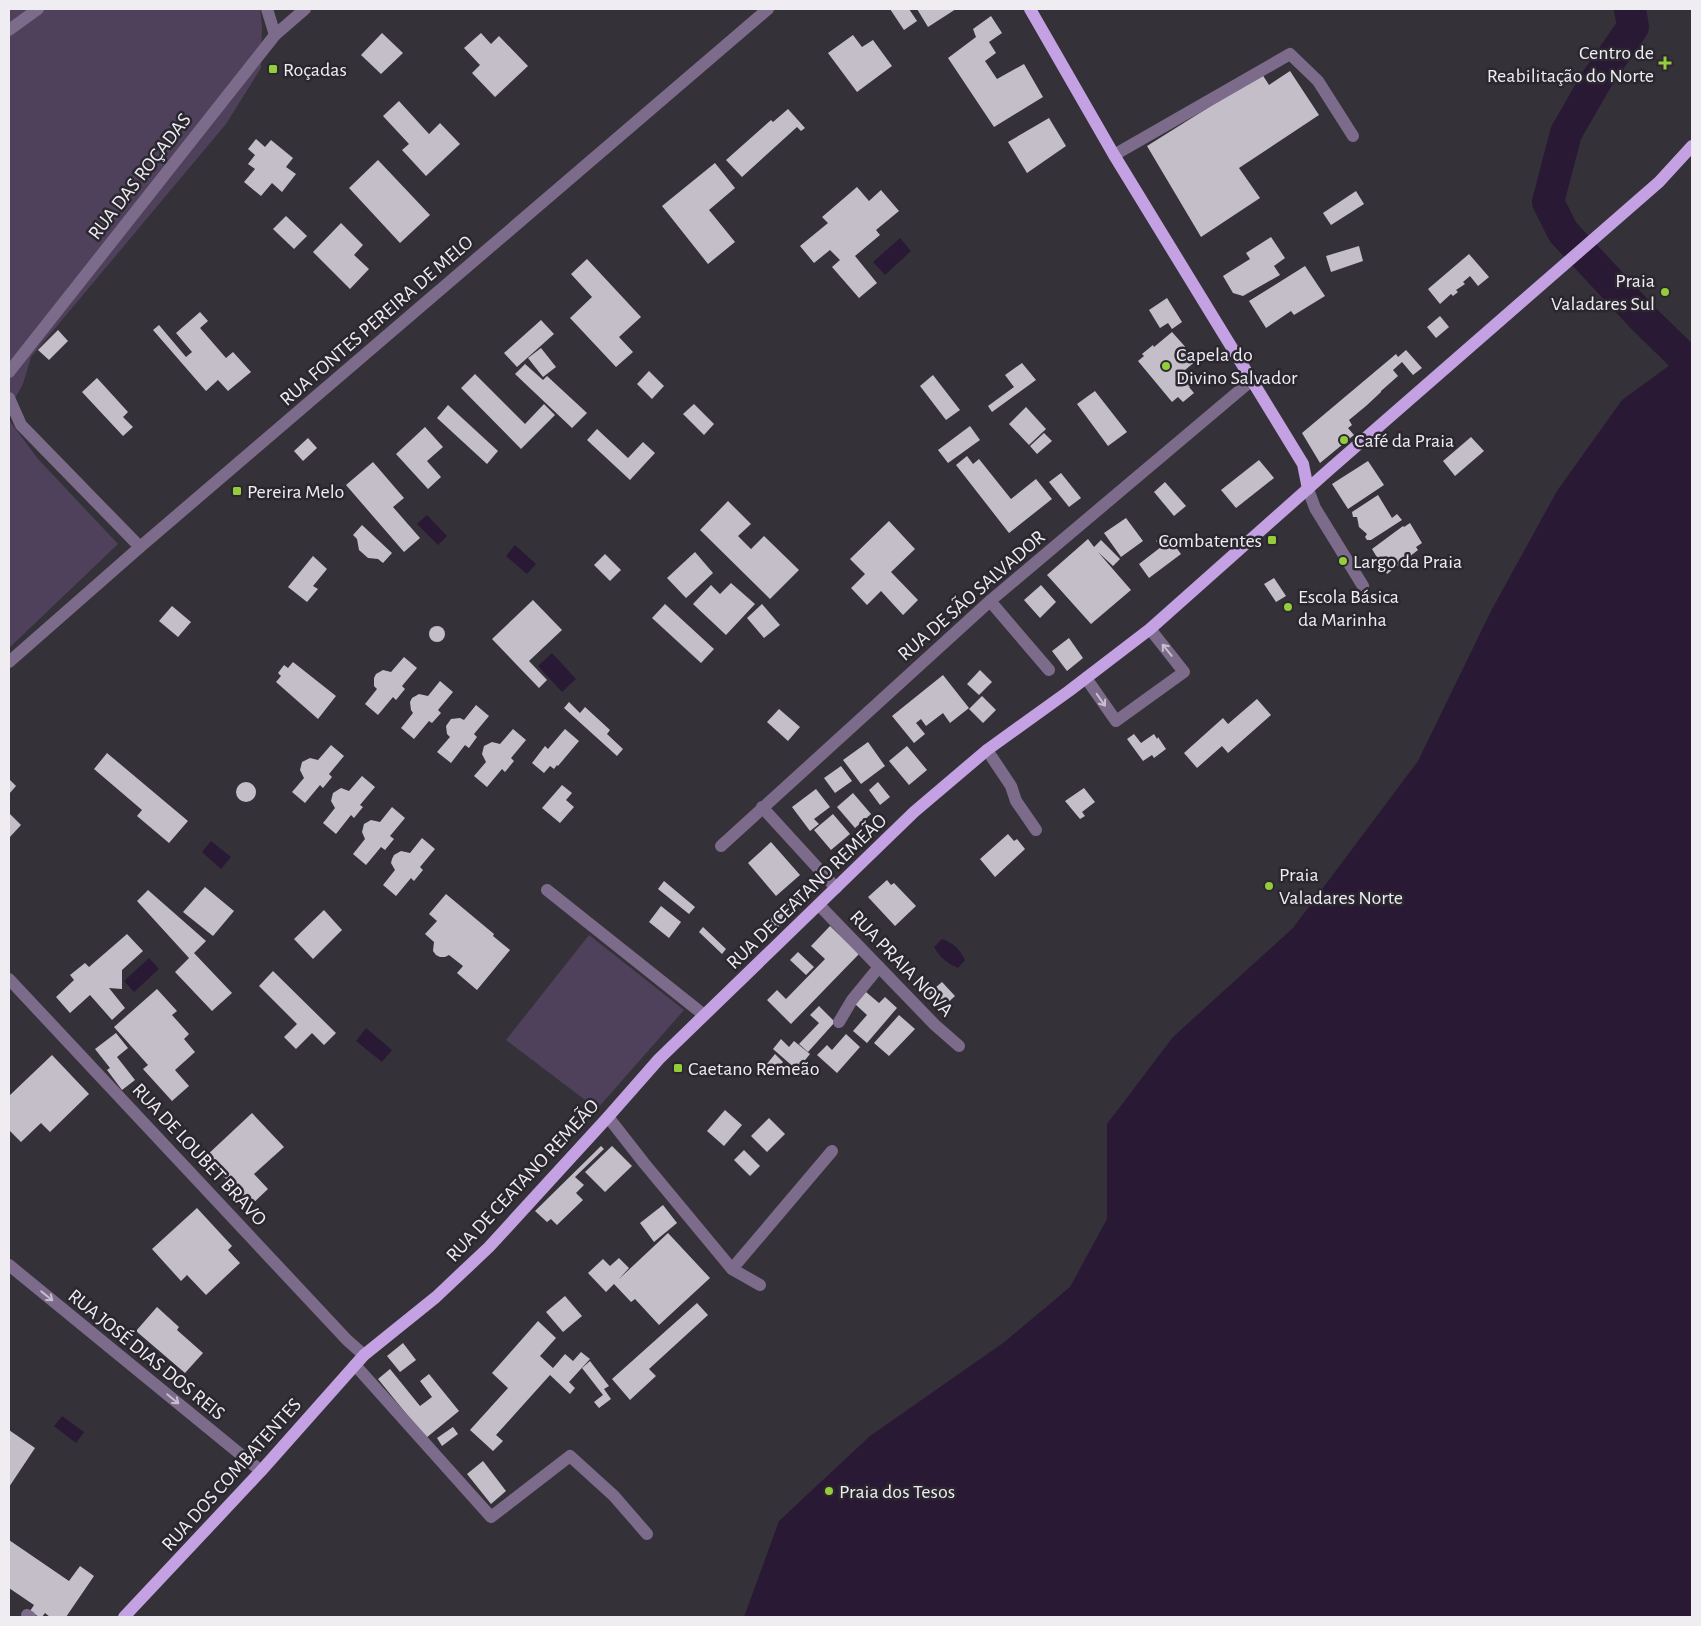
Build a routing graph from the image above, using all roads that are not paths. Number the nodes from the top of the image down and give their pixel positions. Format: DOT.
graph roads {
  1 [pos="38,9"];
  2 [pos="267,9"];
  3 [pos="305,9"];
  4 [pos="768,9"];
  5 [pos="1030,9"];
  6 [pos="9,30"];
  7 [pos="275,34"];
  8 [pos="1353,136"];
  9 [pos="1692,146"];
  10 [pos="1114,155"];
  11 [pos="9,372"];
  12 [pos="1252,380"];
  13 [pos="9,398"];
  14 [pos="1308,489"];
  15 [pos="140,546"];
  16 [pos="1363,586"];
  17 [pos="990,601"];
  18 [pos="1150,629"];
  19 [pos="9,662"];
  20 [pos="1049,670"];
  21 [pos="1086,678"];
  22 [pos="987,750"];
  23 [pos="762,807"];
  24 [pos="1036,830"];
  25 [pos="721,846"];
  26 [pos="836,888"];
  27 [pos="548,890"];
  28 [pos="819,905"];
  29 [pos="879,967"];
  30 [pos="9,979"];
  31 [pos="704,1015"];
  32 [pos="839,1022"];
  33 [pos="959,1046"];
  34 [pos="608,1117"];
  35 [pos="832,1151"];
  36 [pos="9,1265"];
  37 [pos="732,1269"];
  38 [pos="760,1285"];
  39 [pos="364,1355"];
  40 [pos="355,1365"];
  41 [pos="261,1471"];
  42 [pos="647,1534"];
  43 [pos="124,1617"];
  1 -- 6 [label="street"];
  2 -- 7 [label="street"];
  3 -- 7 [label="street, RUA DAS ROÇADAS"];
  4 -- 15 [label="street, RUA FONTES PEREIRA DE MELO"];
  5 -- 10 [label="main road"];
  7 -- 11 [label="street, RUA DAS ROÇADAS"];
  8 -- 10 [label="street"];
  9 -- 14 [label="main road, RUA DE CEATANO REMEÃO"];
  10 -- 12 [label="main road"];
  12 -- 14 [label="main road"];
  12 -- 17 [label="street, RUA DE SÃO SALVADOR"];
  13 -- 15 [label="street"];
  14 -- 16 [label="street"];
  14 -- 18 [label="main road, RUA DE CEATANO REMEÃO"];
  15 -- 19 [label="street, RUA FONTES PEREIRA DE MELO"];
  17 -- 20 [label="street"];
  17 -- 23 [label="street, RUA DE SÃO SALVADOR"];
  18 -- 21 [label="main road, RUA DE CEATANO REMEÃO"];
  21 -- 18 [label="street, one-way"];
  21 -- 22 [label="main road, RUA DE CEATANO REMEÃO"];
  22 -- 24 [label="street"];
  22 -- 26 [label="main road, RUA DE CEATANO REMEÃO"];
  23 -- 25 [label="street, RUA DE SÃO SALVADOR"];
  23 -- 26 [label="street"];
  26 -- 28 [label="main road, RUA DE CEATANO REMEÃO"];
  27 -- 31 [label="street"];
  28 -- 29 [label="street, RUA PRAIA NOVA"];
  28 -- 31 [label="main road, RUA DE CEATANO REMEÃO"];
  29 -- 32 [label="street"];
  29 -- 33 [label="street, RUA PRAIA NOVA"];
  30 -- 39 [label="street, RUA DE LOUBET BRAVO"];
  31 -- 34 [label="main road, RUA DE CEATANO REMEÃO"];
  34 -- 37 [label="street"];
  34 -- 39 [label="main road, RUA DE CEATANO REMEÃO"];
  35 -- 37 [label="street"];
  36 -- 41 [label="street, RUA JOSÉ DIAS DOS REIS, one-way"];
  37 -- 38 [label="street"];
  39 -- 40 [label="main road, RUA DOS COMBATENTES"];
  40 -- 41 [label="main road, RUA DOS COMBATENTES"];
  40 -- 42 [label="street"];
  41 -- 43 [label="main road, RUA DOS COMBATENTES"];
}
